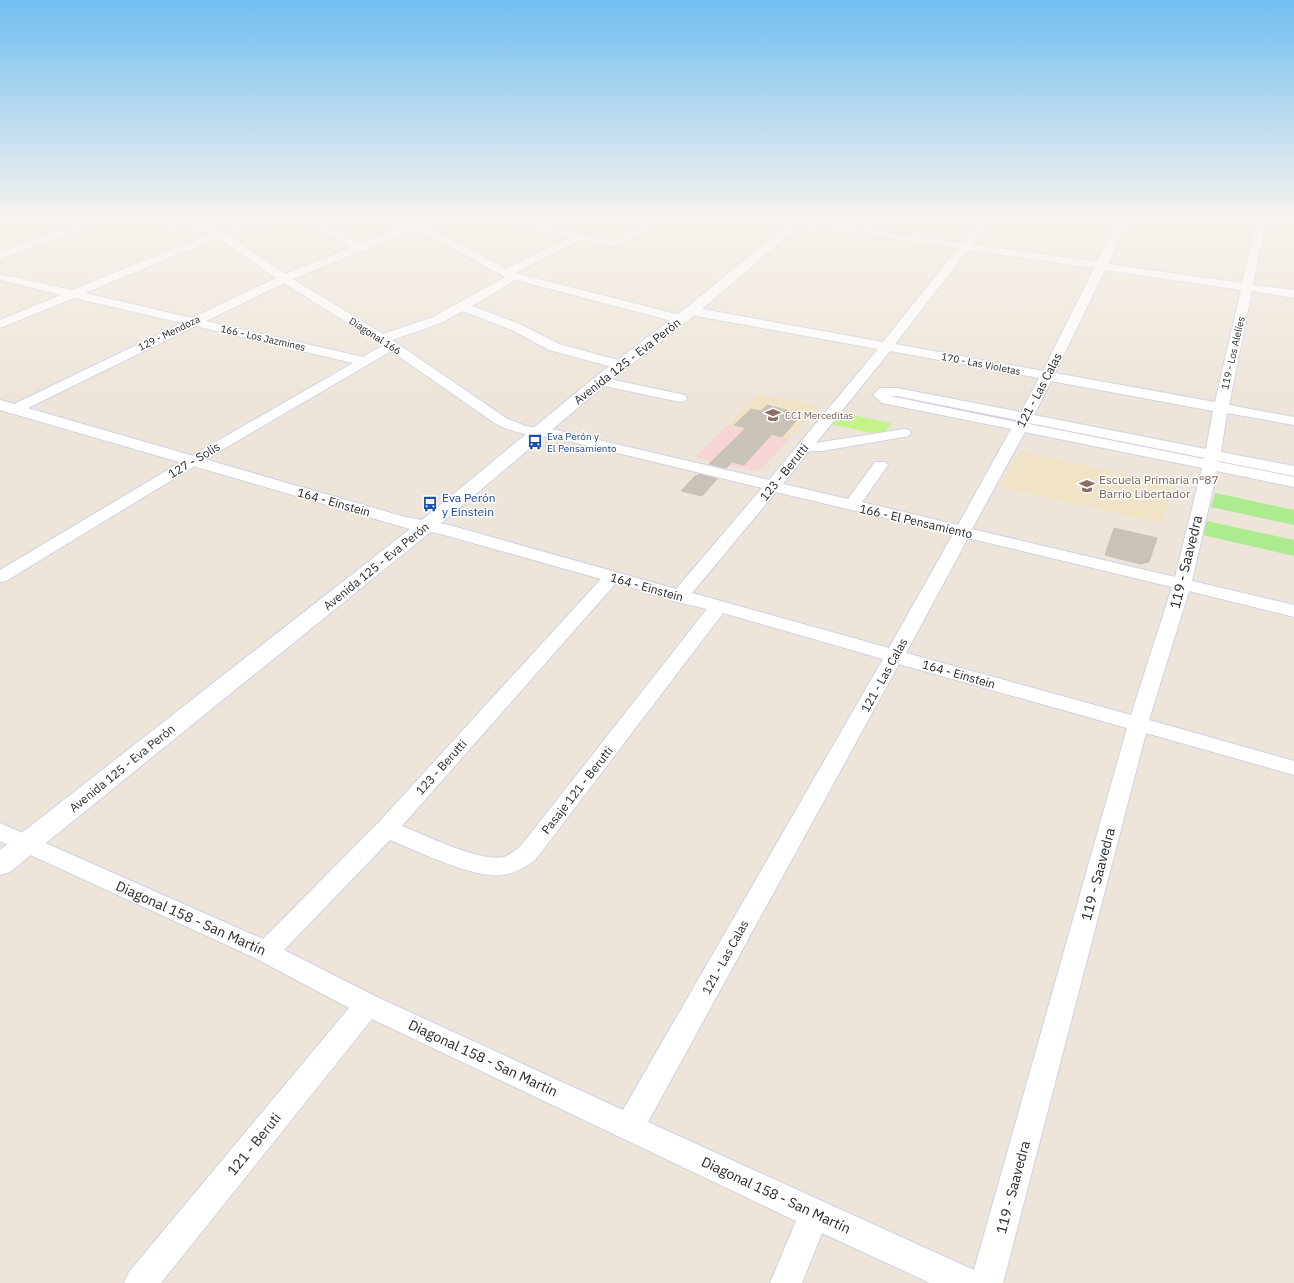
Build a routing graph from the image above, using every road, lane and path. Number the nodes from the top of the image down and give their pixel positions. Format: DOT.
graph roads {
  1 [pos="0,277"];
  2 [pos="110,277"];
  3 [pos="287,277"];
  4 [pos="507,277"];
  5 [pos="518,277"];
  6 [pos="732,277"];
  7 [pos="942,277"];
  8 [pos="1096,277"];
  9 [pos="1174,277"];
  10 [pos="1250,277"];
  11 [pos="284,278"];
  12 [pos="1248,288"];
  13 [pos="71,294"];
  14 [pos="1294,294"];
  15 [pos="462,306"];
  16 [pos="686,315"];
  17 [pos="192,322"];
  18 [pos="0,324"];
  19 [pos="386,343"];
  20 [pos="887,346"];
  21 [pos="362,361"];
  22 [pos="620,365"];
  23 [pos="1047,376"];
  24 [pos="600,381"];
  25 [pos="680,398"];
  26 [pos="7,408"];
  27 [pos="1221,408"];
  28 [pos="1294,421"];
  29 [pos="1022,422"];
  30 [pos="538,433"];
  31 [pos="904,434"];
  32 [pos="805,447"];
  33 [pos="1211,460"];
  34 [pos="193,461"];
  35 [pos="880,465"];
  36 [pos="1294,471"];
  37 [pos="1294,482"];
  38 [pos="773,487"];
  39 [pos="852,505"];
  40 [pos="426,526"];
  41 [pos="962,531"];
  42 [pos="0,577"];
  43 [pos="612,577"];
  44 [pos="1182,584"];
  45 [pos="679,596"];
  46 [pos="719,606"];
  47 [pos="1294,611"];
  48 [pos="894,656"];
  49 [pos="1138,724"];
  50 [pos="1294,768"];
  51 [pos="386,829"];
  52 [pos="0,831"];
  53 [pos="26,844"];
  54 [pos="0,865"];
  55 [pos="266,952"];
  56 [pos="368,1005"];
  57 [pos="630,1126"];
  58 [pos="814,1214"];
  59 [pos="140,1283"];
  60 [pos="786,1283"];
  61 [pos="967,1283"];
  62 [pos="987,1283"];
  1 -- 13 [label="street, 166 - Los Jazmines"];
  2 -- 13 [label="street"];
  3 -- 11 [label="street, 129 - Mendoza"];
  4 -- 15 [label="street, 127 - Solis"];
  5 -- 16 [label="street, 170 - Las Violetas"];
  6 -- 16 [label="street, Avenida 125 - Eva Perón"];
  7 -- 20 [label="street, 123 - Berutti"];
  8 -- 23 [label="street, 121 - Las Calas"];
  9 -- 12 [label="street"];
  10 -- 12 [label="street, 119 - Los Alelíes"];
  11 -- 17 [label="street, 129 - Mendoza"];
  11 -- 19 [label="street, Diagonal 166"];
  12 -- 14 [label="street"];
  12 -- 27 [label="street, 119 - Los Alelíes"];
  13 -- 17 [label="street, 166 - Los Jazmines"];
  13 -- 18 [label="street"];
  15 -- 19 [label="street, 127 - Solis"];
  15 -- 22 [label="street"];
  16 -- 20 [label="street, 170 - Las Violetas"];
  16 -- 22 [label="street, Avenida 125 - Eva Perón"];
  17 -- 21 [label="street, 166 - Los Jazmines"];
  17 -- 26 [label="street, 129 - Mendoza"];
  19 -- 21 [label="street, 127 - Solis"];
  19 -- 30 [label="street, Diagonal 166"];
  20 -- 23 [label="street, 170 - Las Violetas"];
  20 -- 32 [label="street, 123 - Berutti"];
  21 -- 34 [label="street, 127 - Solis"];
  22 -- 24 [label="street, Avenida 125 - Eva Perón"];
  23 -- 27 [label="street, 170 - Las Violetas"];
  23 -- 29 [label="street, 121 - Las Calas"];
  24 -- 25 [label="street"];
  24 -- 30 [label="street, Avenida 125 - Eva Perón"];
  26 -- 34 [label="street, 164 - Einstein"];
  27 -- 28 [label="street, 170 - Las Violetas"];
  27 -- 33 [label="street, 119 - Los Alelíes"];
  29 -- 29 [label="street"];
  29 -- 33 [label="street"];
  29 -- 41 [label="street, 121 - Las Calas"];
  30 -- 38 [label="street, 166 - El Pensamiento"];
  30 -- 40 [label="street, Avenida 125 - Eva Perón"];
  31 -- 32 [label="street"];
  32 -- 38 [label="street, 123 - Berutti"];
  33 -- 36 [label="street"];
  33 -- 37 [label="street"];
  33 -- 44 [label="street, 119 - Saavedra"];
  34 -- 40 [label="street, 164 - Einstein"];
  34 -- 42 [label="street, 127 - Solis"];
  35 -- 39 [label="street"];
  38 -- 39 [label="street, 166 - El Pensamiento"];
  38 -- 45 [label="street, 123 - Berutti"];
  39 -- 41 [label="street, 166 - El Pensamiento"];
  40 -- 43 [label="street, 164 - Einstein"];
  40 -- 53 [label="street, Avenida 125 - Eva Perón"];
  41 -- 44 [label="street, 166 - El Pensamiento"];
  41 -- 48 [label="street, 121 - Las Calas"];
  43 -- 45 [label="street, 164 - Einstein"];
  43 -- 51 [label="street, 123 - Berutti"];
  44 -- 47 [label="street, 166 - El Pensamiento"];
  44 -- 49 [label="street, 119 - Saavedra"];
  45 -- 46 [label="street, 164 - Einstein"];
  46 -- 48 [label="street, 164 - Einstein"];
  46 -- 51 [label="street, Pasaje 121 - Berutti"];
  48 -- 49 [label="street, 164 - Einstein"];
  48 -- 57 [label="street, 121 - Las Calas"];
  49 -- 50 [label="street, 164 - Einstein"];
  49 -- 62 [label="street, 119 - Saavedra"];
  51 -- 55 [label="street, 123 - Berutti"];
  52 -- 53 [label="street, Diagonal 158 - San Martín"];
  53 -- 54 [label="street, Avenida 125 - Eva Perón"];
  53 -- 55 [label="street, Diagonal 158 - San Martín"];
  55 -- 56 [label="street, Diagonal 158 - San Martín"];
  56 -- 57 [label="street, Diagonal 158 - San Martín"];
  56 -- 59 [label="street, 121 - Beruti"];
  57 -- 58 [label="street, Diagonal 158 - San Martín"];
  58 -- 60 [label="street"];
  58 -- 61 [label="street, Diagonal 158 - San Martín"];
}
